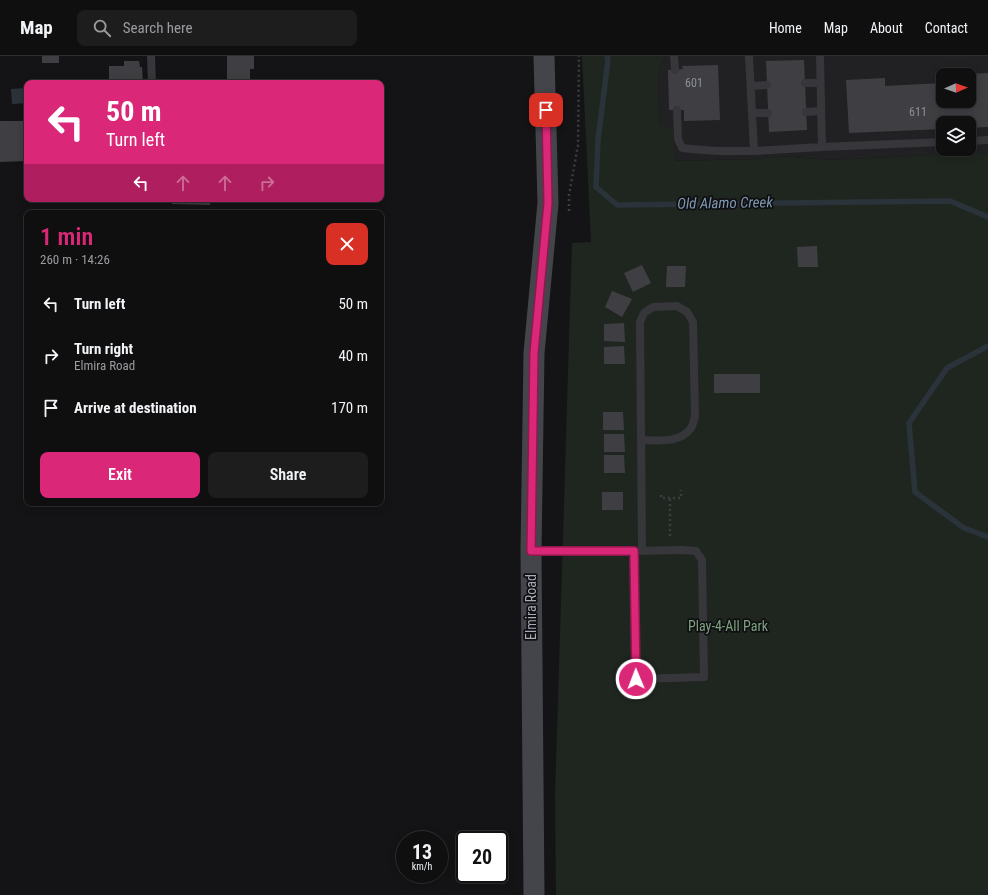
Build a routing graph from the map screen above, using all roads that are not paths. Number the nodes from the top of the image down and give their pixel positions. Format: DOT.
graph roads {
  1 [pos="151,56"];
  2 [pos="544,56"];
  3 [pos="674,56"];
  4 [pos="750,56"];
  5 [pos="820,56"];
  6 [pos="675,70"];
  7 [pos="152,80"];
  8 [pos="820,83"];
  9 [pos="805,84"];
  10 [pos="767,85"];
  11 [pos="751,86"];
  12 [pos="677,110"];
  13 [pos="820,111"];
  14 [pos="806,112"];
  15 [pos="752,113"];
  16 [pos="768,113"];
  17 [pos="988,140"];
  18 [pos="976,141"];
  19 [pos="936,142"];
  20 [pos="822,147"];
  21 [pos="754,151"];
  22 [pos="641,440"];
  23 [pos="531,551"];
  24 [pos="638,551"];
  25 [pos="534,895"];
  1 -- 7 [label="lane"];
  2 -- 23 [label="main road, Elmira Road"];
  3 -- 6 [label="lane"];
  4 -- 11 [label="lane"];
  5 -- 8 [label="lane"];
  8 -- 9 [label="lane"];
  8 -- 13 [label="lane"];
  10 -- 11 [label="lane"];
  11 -- 15 [label="lane"];
  12 -- 21 [label="lane"];
  13 -- 14 [label="lane"];
  13 -- 20 [label="lane"];
  15 -- 16 [label="lane"];
  15 -- 21 [label="lane"];
  17 -- 18 [label="lane"];
  19 -- 20 [label="lane"];
  20 -- 21 [label="lane"];
  22 -- 22 [label="lane"];
  22 -- 24 [label="lane"];
  23 -- 24 [label="lane"];
  23 -- 25 [label="main road, Elmira Road"];
  24 -- 24 [label="lane"];
}
